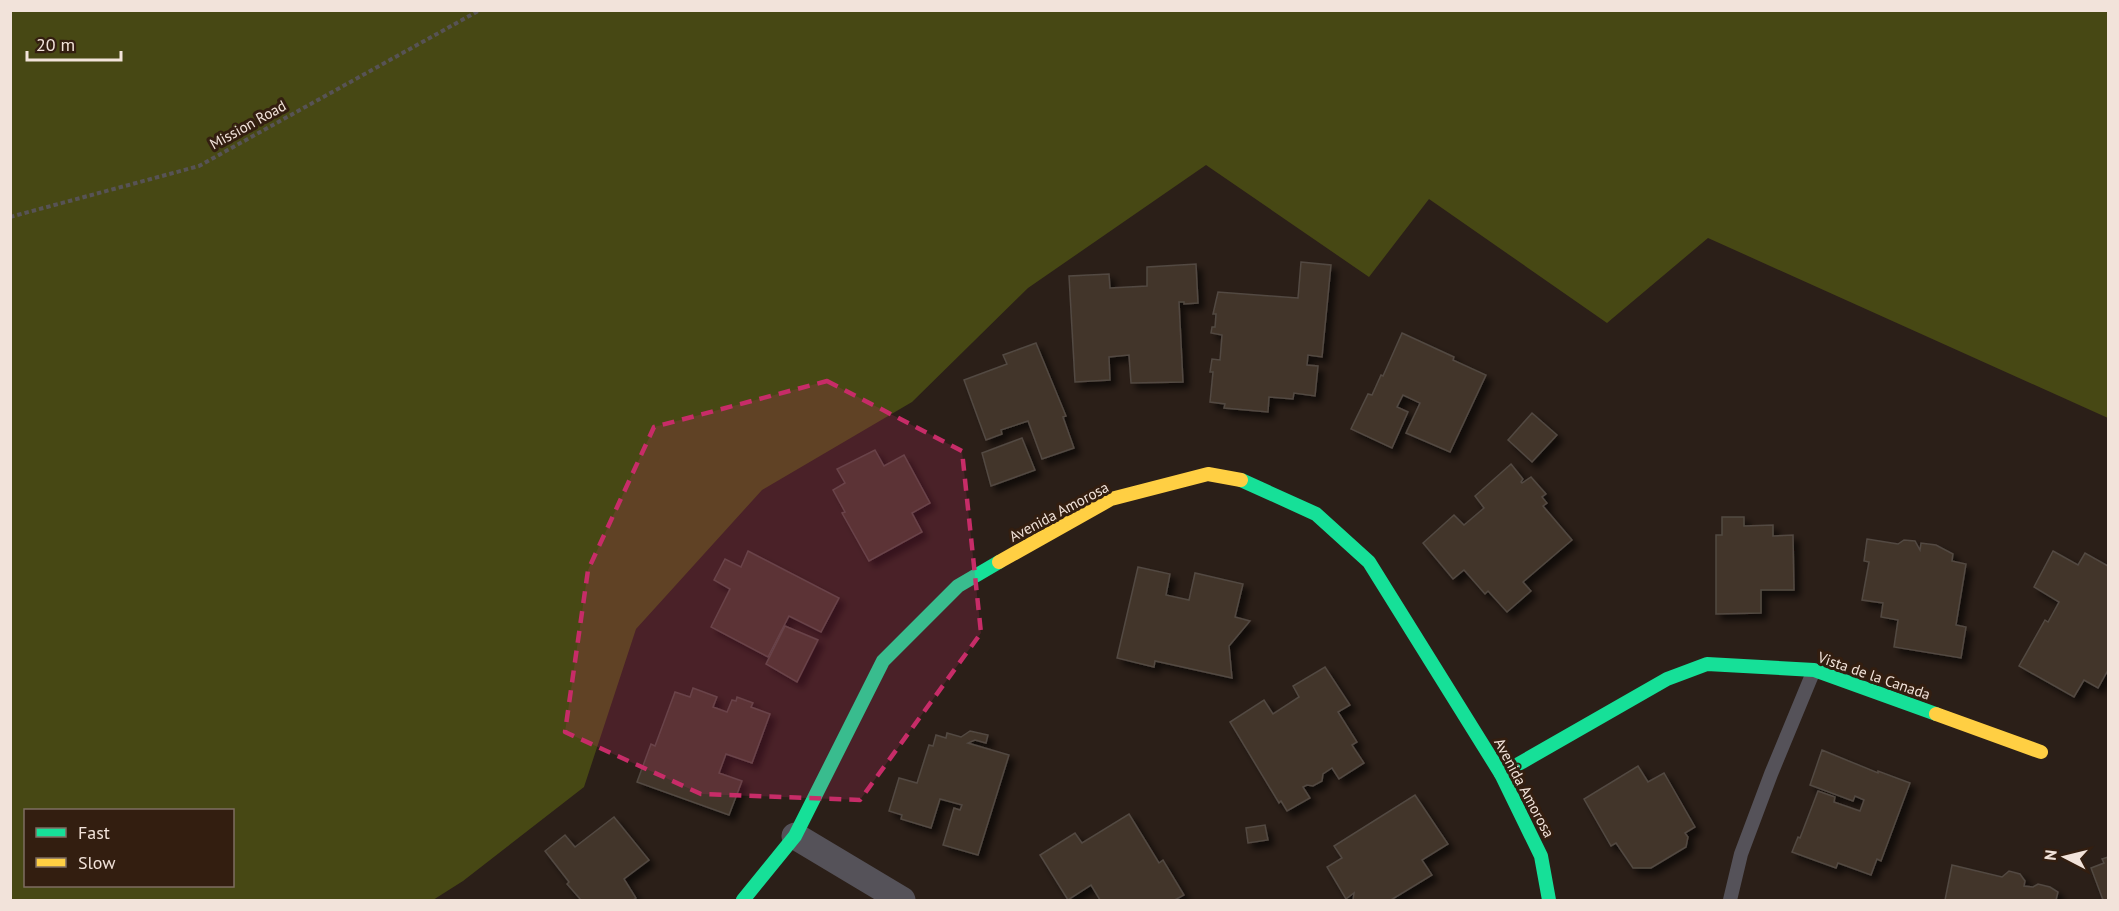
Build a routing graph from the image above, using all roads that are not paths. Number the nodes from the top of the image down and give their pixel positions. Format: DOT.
graph roads {
  1 [pos="1815,670"];
  2 [pos="2041,752"];
  3 [pos="1501,774"];
  4 [pos="795,836"];
  5 [pos="743,900"];
  6 [pos="902,900"];
  7 [pos="1549,900"];
  8 [pos="1730,900"];
  1 -- 2 [label="street, Vista de la Canada"];
  1 -- 3 [label="street, Vista de la Canada"];
  1 -- 8 [label="lane"];
  3 -- 4 [label="street, Avenida Amorosa"];
  3 -- 7 [label="street, Avenida Amorosa"];
  4 -- 5 [label="street, Avenida Amorosa"];
  4 -- 6 [label="street"];
}
